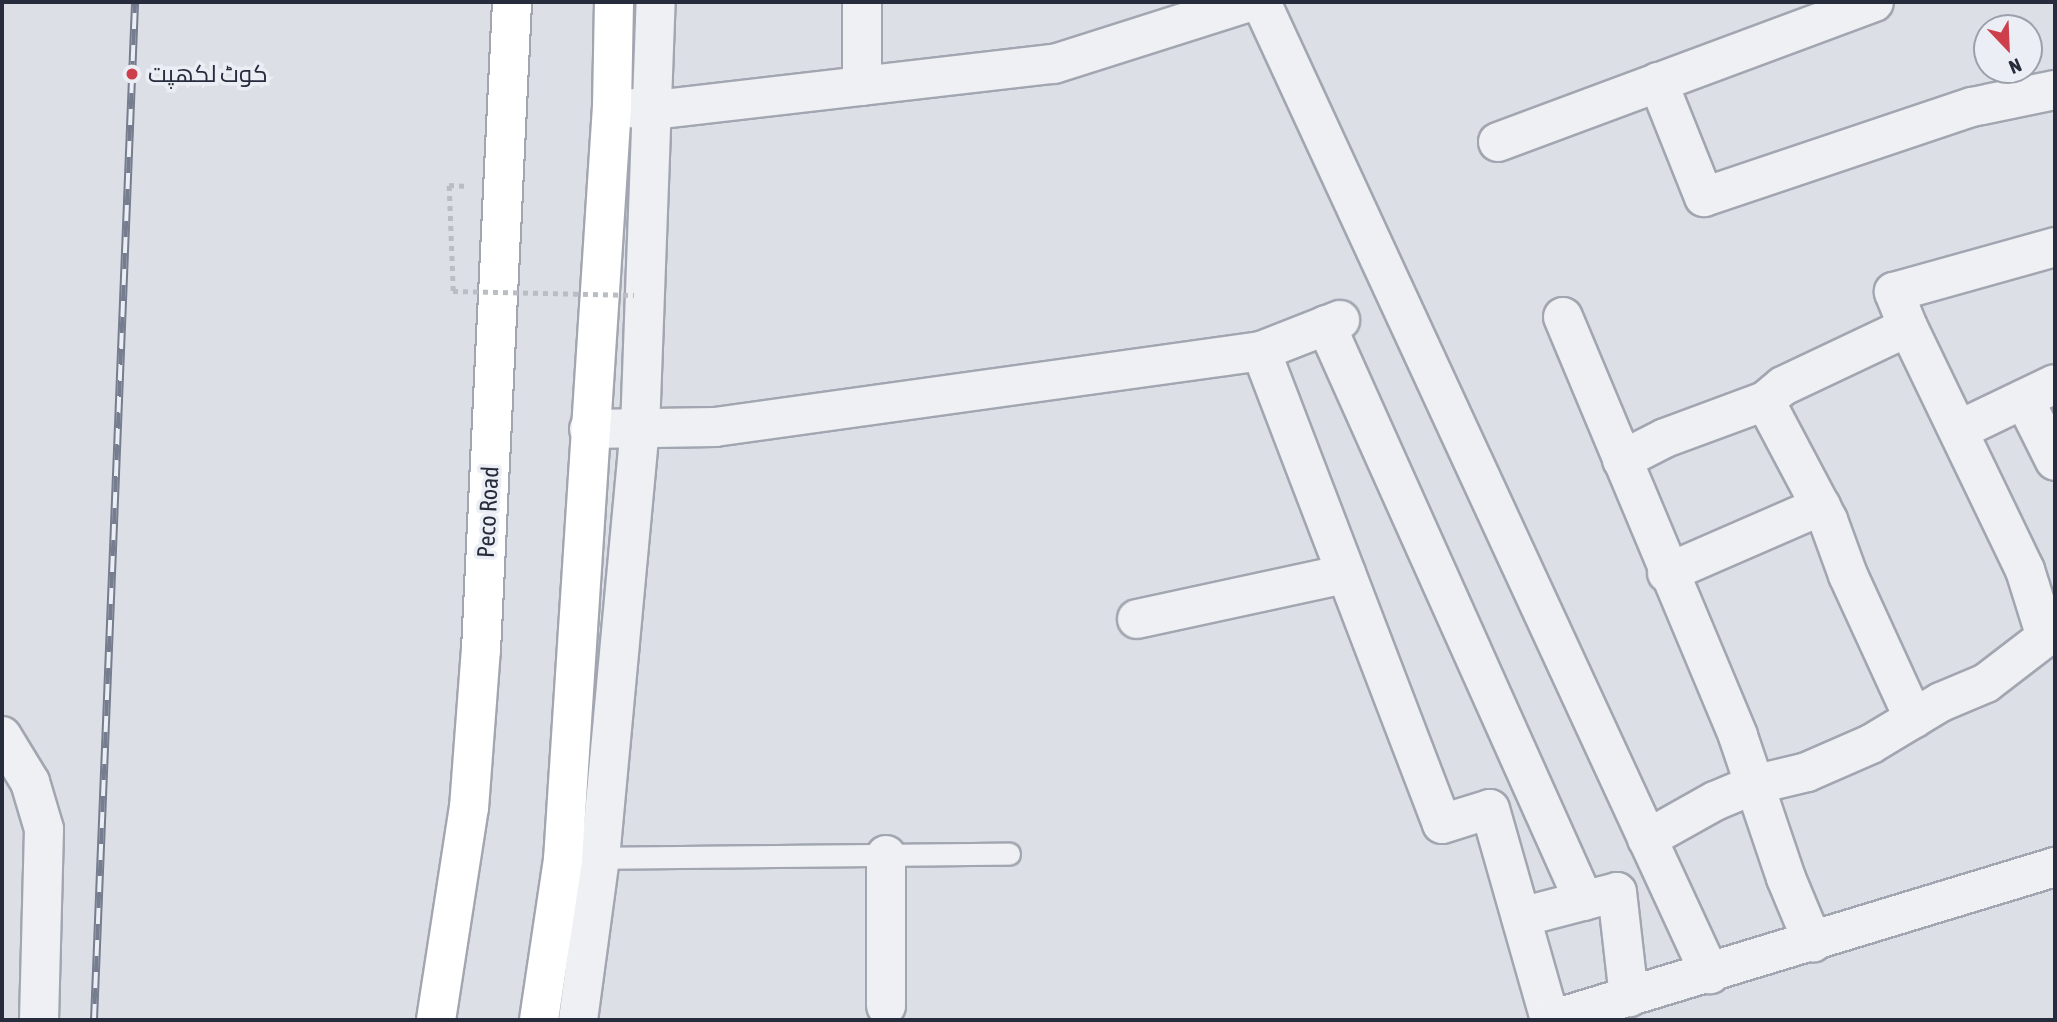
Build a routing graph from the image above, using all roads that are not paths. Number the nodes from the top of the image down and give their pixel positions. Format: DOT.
graph roads {
  1 [pos="513,2"];
  2 [pos="614,2"];
  3 [pos="656,2"];
  4 [pos="862,2"];
  5 [pos="1250,2"];
  6 [pos="1261,2"];
  7 [pos="1874,2"];
  8 [pos="1658,82"];
  9 [pos="862,86"];
  10 [pos="2055,90"];
  11 [pos="612,106"];
  12 [pos="654,110"];
  13 [pos="1498,142"];
  14 [pos="2055,247"];
  15 [pos="1563,317"];
  16 [pos="1908,327"];
  17 [pos="1261,351"];
  18 [pos="2039,391"];
  19 [pos="1765,401"];
  20 [pos="589,429"];
  21 [pos="640,429"];
  22 [pos="1959,430"];
  23 [pos="1622,460"];
  24 [pos="2055,461"];
  25 [pos="1821,506"];
  26 [pos="1667,573"];
  27 [pos="2040,573"];
  28 [pos="1346,574"];
  29 [pos="1138,619"];
  30 [pos="2051,634"];
  31 [pos="1914,719"];
  32 [pos="2,736"];
  33 [pos="1753,785"];
  34 [pos="1647,839"];
  35 [pos="1009,854"];
  36 [pos="886,855"];
  37 [pos="600,858"];
  38 [pos="563,860"];
  39 [pos="2055,867"];
  40 [pos="1584,901"];
  41 [pos="1521,918"];
  42 [pos="1813,943"];
  43 [pos="1710,974"];
  44 [pos="1629,997"];
  45 [pos="886,1006"];
  46 [pos="39,1020"];
  47 [pos="436,1020"];
  48 [pos="539,1020"];
  49 [pos="579,1020"];
  50 [pos="1550,1020"];
  1 -- 47 [label="main road, Peco Road"];
  2 -- 11 [label="main road"];
  3 -- 12 [label="street"];
  4 -- 9 [label="street"];
  5 -- 9 [label="street"];
  6 -- 34 [label="street"];
  7 -- 8 [label="street"];
  8 -- 10 [label="street"];
  8 -- 13 [label="street"];
  9 -- 12 [label="street"];
  11 -- 12 [label="street"];
  11 -- 20 [label="main road"];
  12 -- 21 [label="street"];
  14 -- 16 [label="street"];
  15 -- 23 [label="street"];
  16 -- 19 [label="street"];
  16 -- 22 [label="street"];
  17 -- 21 [label="street"];
  17 -- 28 [label="street"];
  17 -- 40 [label="street"];
  18 -- 22 [label="street"];
  18 -- 24 [label="street"];
  19 -- 23 [label="street"];
  19 -- 25 [label="street"];
  20 -- 21 [label="street"];
  20 -- 38 [label="main road"];
  21 -- 37 [label="street"];
  22 -- 27 [label="street"];
  23 -- 26 [label="street"];
  25 -- 26 [label="street"];
  25 -- 31 [label="street"];
  26 -- 33 [label="street"];
  27 -- 30 [label="street"];
  28 -- 29 [label="street"];
  28 -- 41 [label="street"];
  30 -- 31 [label="street"];
  31 -- 33 [label="street"];
  32 -- 46 [label="street"];
  33 -- 34 [label="street"];
  33 -- 42 [label="street"];
  34 -- 43 [label="street"];
  35 -- 36 [label="lane"];
  36 -- 37 [label="lane"];
  36 -- 45 [label="street"];
  37 -- 38 [label="lane"];
  37 -- 49 [label="street"];
  38 -- 48 [label="main road"];
  39 -- 42 [label="street"];
  40 -- 41 [label="street"];
  40 -- 44 [label="street"];
  41 -- 50 [label="street"];
  42 -- 43 [label="street"];
  43 -- 44 [label="street"];
  44 -- 50 [label="street"];
}
